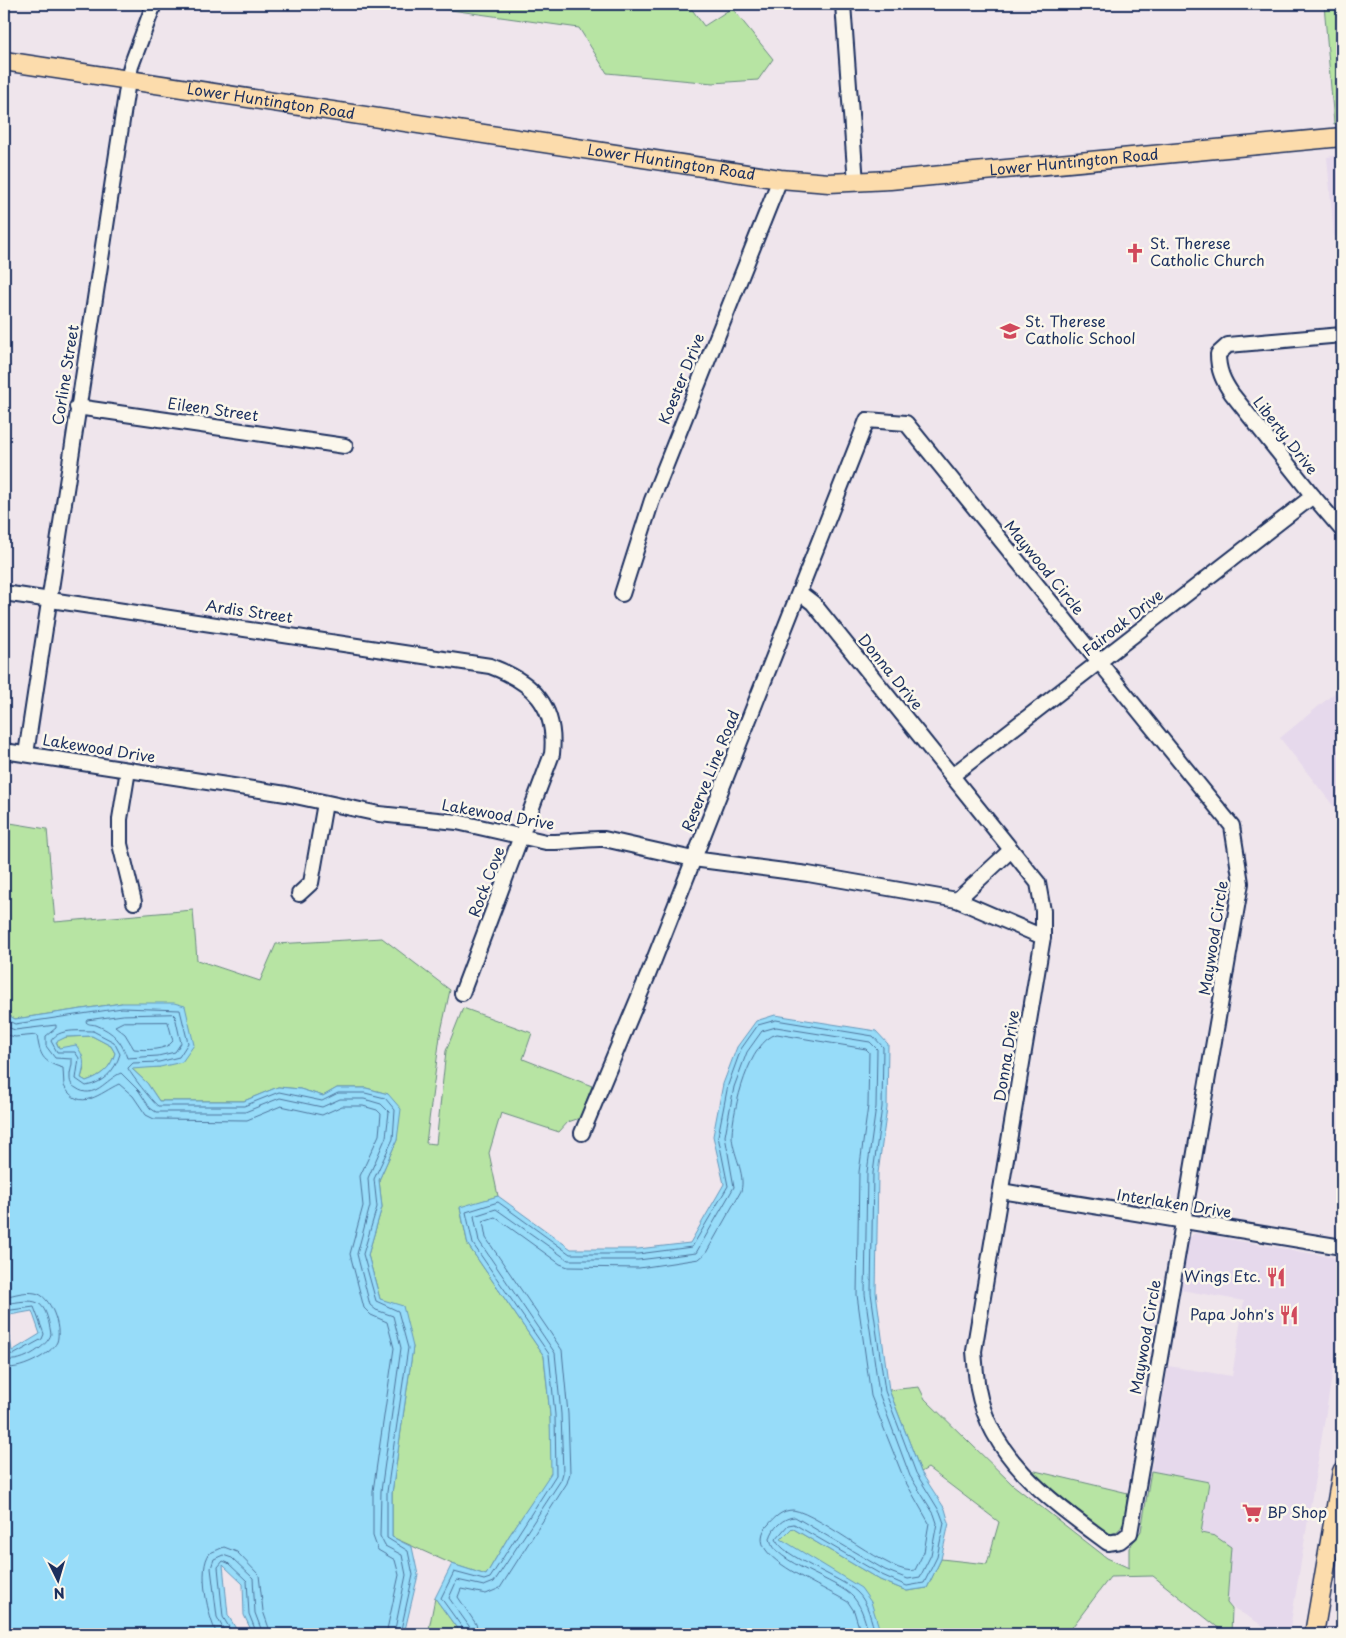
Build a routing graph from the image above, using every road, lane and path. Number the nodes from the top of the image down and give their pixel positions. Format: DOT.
graph roads {
  1 [pos="154,4"];
  2 [pos="843,4"];
  3 [pos="4,61"];
  4 [pos="128,81"];
  5 [pos="1342,138"];
  6 [pos="780,179"];
  7 [pos="856,183"];
  8 [pos="1342,335"];
  9 [pos="77,407"];
  10 [pos="868,420"];
  11 [pos="345,446"];
  12 [pos="1313,496"];
  13 [pos="1342,530"];
  14 [pos="4,593"];
  15 [pos="800,593"];
  16 [pos="622,594"];
  17 [pos="48,600"];
  18 [pos="1099,662"];
  19 [pos="490,666"];
  20 [pos="4,751"];
  21 [pos="26,754"];
  22 [pos="128,770"];
  23 [pos="953,775"];
  24 [pos="325,803"];
  25 [pos="522,837"];
  26 [pos="1011,850"];
  27 [pos="692,859"];
  28 [pos="299,894"];
  29 [pos="957,900"];
  30 [pos="134,902"];
  31 [pos="1043,938"];
  32 [pos="462,993"];
  33 [pos="582,1133"];
  34 [pos="1001,1191"];
  35 [pos="1182,1222"];
  36 [pos="1342,1247"];
  37 [pos="1342,1471"];
  38 [pos="1340,1495"];
  39 [pos="1120,1541"];
  40 [pos="1314,1634"];
  1 -- 4 [label="street, Corline Street"];
  2 -- 7 [label="street"];
  3 -- 4 [label="main road, Lower Huntington Road"];
  4 -- 6 [label="main road, Lower Huntington Road"];
  4 -- 9 [label="street, Corline Street"];
  5 -- 7 [label="main road, Lower Huntington Road"];
  6 -- 7 [label="main road, Lower Huntington Road"];
  6 -- 16 [label="street, Koester Drive"];
  8 -- 12 [label="street, Liberty Drive"];
  9 -- 11 [label="street, Eileen Street"];
  9 -- 17 [label="street, Corline Street"];
  10 -- 15 [label="street, Reserve Line Road"];
  10 -- 18 [label="street, Maywood Circle"];
  12 -- 13 [label="street, Liberty Drive"];
  12 -- 18 [label="street, Fairoak Drive"];
  14 -- 17 [label="street, Ardis Street"];
  15 -- 23 [label="street, Donna Drive"];
  15 -- 27 [label="street, Reserve Line Road"];
  17 -- 19 [label="street, Ardis Street"];
  17 -- 21 [label="street, Corline Street"];
  18 -- 23 [label="street, Fairoak Drive"];
  18 -- 35 [label="street, Maywood Circle"];
  19 -- 25 [label="street, Rock Cove"];
  20 -- 21 [label="street, Lakewood Drive"];
  21 -- 22 [label="street, Lakewood Drive"];
  22 -- 24 [label="street, Lakewood Drive"];
  22 -- 30 [label="street"];
  23 -- 26 [label="street, Donna Drive"];
  24 -- 25 [label="street, Lakewood Drive"];
  24 -- 28 [label="street"];
  25 -- 27 [label="street, Lakewood Drive"];
  25 -- 32 [label="street, Rock Cove"];
  26 -- 29 [label="street"];
  26 -- 31 [label="street, Donna Drive"];
  27 -- 29 [label="street, Lakewood Drive"];
  27 -- 33 [label="street, Reserve Line Road"];
  29 -- 31 [label="street, Lakewood Drive"];
  31 -- 34 [label="street, Donna Drive"];
  34 -- 35 [label="street, Interlaken Drive"];
  34 -- 39 [label="street, Donna Drive"];
  35 -- 36 [label="street, Interlaken Drive"];
  35 -- 39 [label="street, Maywood Circle"];
  37 -- 38 [label="main road"];
  38 -- 40 [label="main road"];
}
